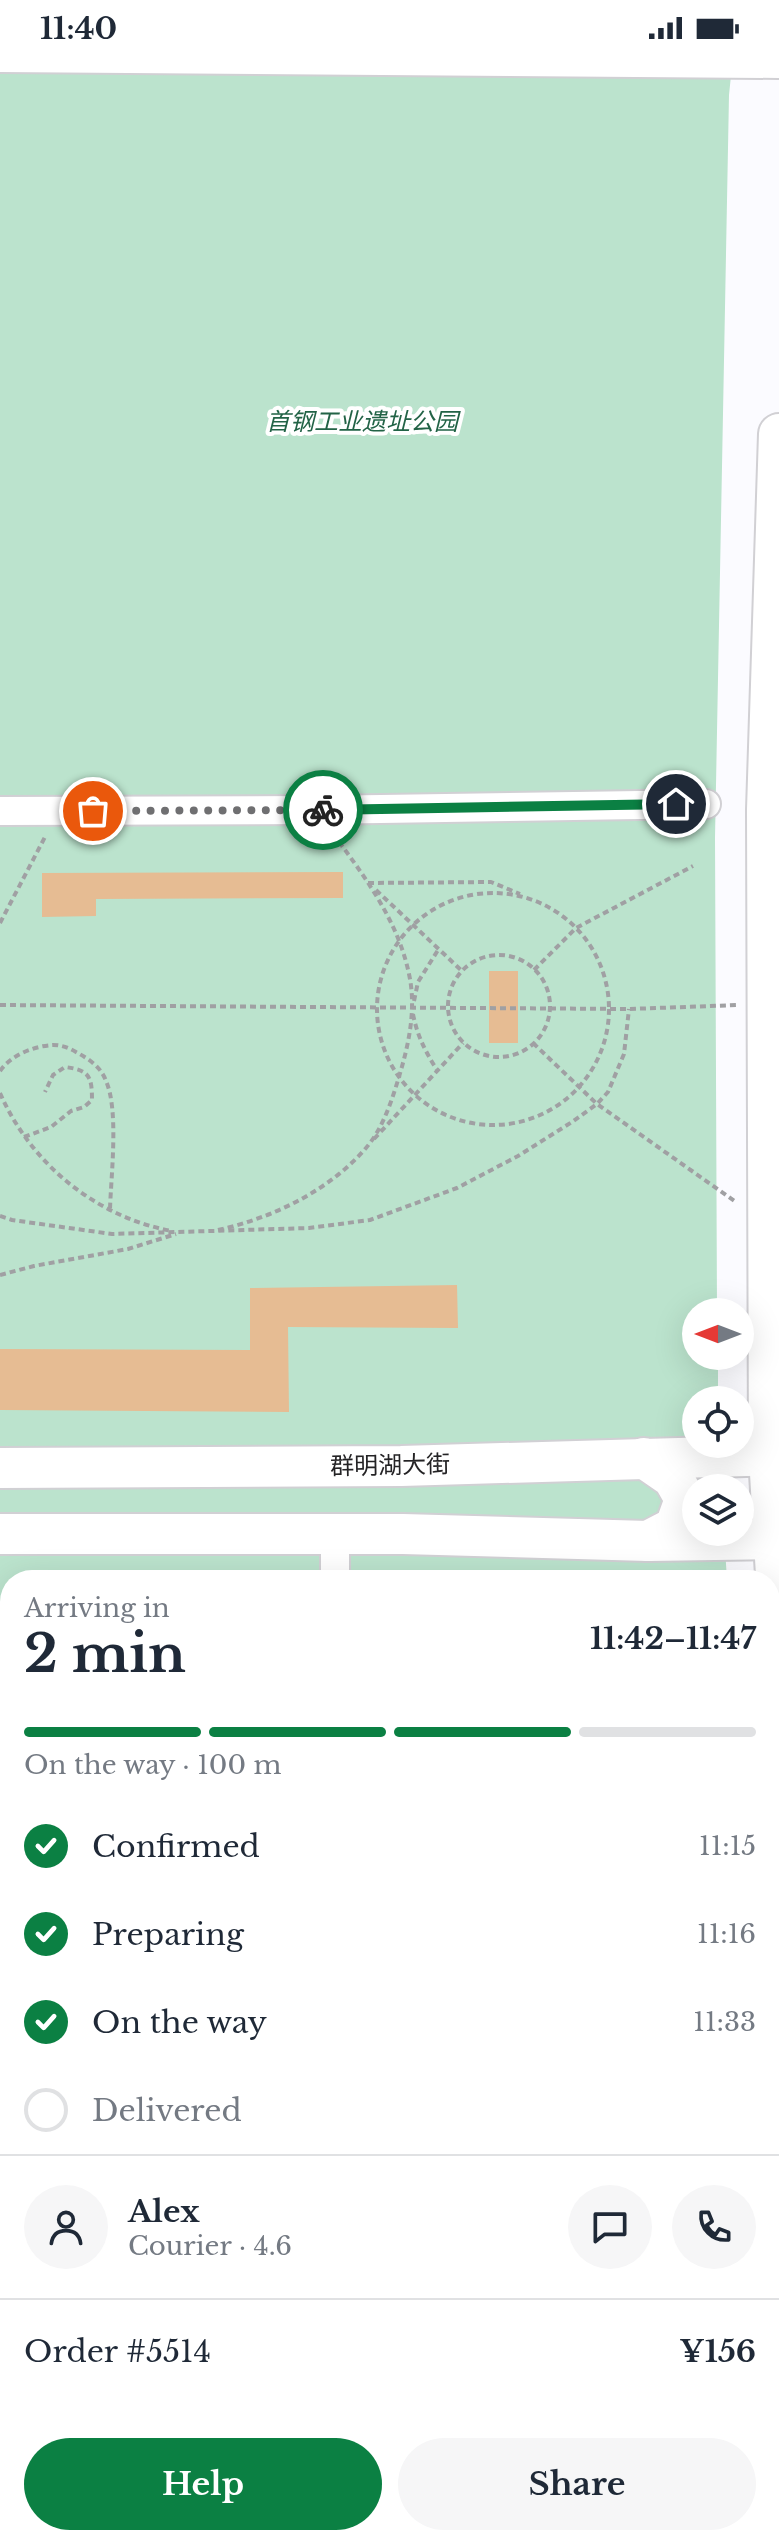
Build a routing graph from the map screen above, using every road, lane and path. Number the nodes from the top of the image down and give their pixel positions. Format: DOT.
graph roads {
  1 [pos="0,58"];
  2 [pos="779,64"];
  3 [pos="779,434"];
  4 [pos="706,804"];
  5 [pos="316,810"];
  6 [pos="0,811"];
  7 [pos="61,811"];
  8 [pos="693,866"];
  9 [pos="368,883"];
  10 [pos="526,896"];
  11 [pos="0,923"];
  12 [pos="412,926"];
  13 [pos="576,928"];
  14 [pos="399,940"];
  15 [pos="438,950"];
  16 [pos="534,970"];
  17 [pos="462,971"];
  18 [pos="769,1003"];
  19 [pos="0,1005"];
  20 [pos="376,1008"];
  21 [pos="412,1008"];
  22 [pos="447,1008"];
  23 [pos="550,1008"];
  24 [pos="609,1009"];
  25 [pos="629,1009"];
  26 [pos="463,1042"];
  27 [pos="533,1043"];
  28 [pos="437,1070"];
  29 [pos="0,1071"];
  30 [pos="399,1077"];
  31 [pos="580,1088"];
  32 [pos="45,1092"];
  33 [pos="0,1093"];
  34 [pos="414,1093"];
  35 [pos="597,1104"];
  36 [pos="24,1137"];
  37 [pos="367,1147"];
  38 [pos="110,1209"];
  39 [pos="0,1216"];
  40 [pos="767,1225"];
  41 [pos="182,1232"];
  42 [pos="208,1232"];
  43 [pos="0,1275"];
  44 [pos="774,1455"];
  45 [pos="644,1458"];
  46 [pos="0,1468"];
  47 [pos="0,1534"];
  48 [pos="335,1534"];
  49 [pos="776,1539"];
  50 [pos="648,1541"];
  51 [pos="335,1570"];
  52 [pos="777,1570"];
  1 -- 2 [label="street"];
  3 -- 18 [label="street"];
  4 -- 5 [label="street"];
  5 -- 7 [label="street"];
  5 -- 9 [label="path"];
  6 -- 7 [label="street"];
  7 -- 11 [label="path"];
  8 -- 13 [label="path"];
  9 -- 10 [label="path"];
  9 -- 12 [label="path"];
  9 -- 14 [label="path"];
  10 -- 12 [label="path"];
  10 -- 13 [label="path"];
  12 -- 14 [label="path"];
  12 -- 15 [label="path"];
  13 -- 16 [label="path"];
  13 -- 24 [label="path"];
  14 -- 20 [label="path"];
  14 -- 21 [label="path"];
  15 -- 17 [label="path"];
  15 -- 21 [label="path"];
  16 -- 17 [label="path"];
  16 -- 23 [label="path"];
  17 -- 22 [label="path"];
  18 -- 25 [label="path"];
  18 -- 40 [label="street"];
  19 -- 20 [label="path"];
  20 -- 21 [label="path"];
  20 -- 30 [label="path"];
  21 -- 22 [label="path"];
  21 -- 28 [label="path"];
  21 -- 30 [label="path"];
  22 -- 23 [label="path"];
  22 -- 26 [label="path"];
  23 -- 24 [label="path"];
  23 -- 27 [label="path"];
  24 -- 25 [label="path"];
  24 -- 31 [label="path"];
  25 -- 35 [label="path"];
  26 -- 27 [label="path"];
  26 -- 28 [label="path"];
  27 -- 31 [label="path"];
  28 -- 34 [label="path"];
  29 -- 38 [label="path"];
  30 -- 34 [label="path"];
  30 -- 37 [label="path"];
  31 -- 34 [label="path"];
  31 -- 35 [label="path"];
  32 -- 36 [label="path"];
  33 -- 36 [label="path"];
  34 -- 37 [label="path"];
  35 -- 40 [label="path"];
  35 -- 42 [label="path"];
  36 -- 38 [label="path"];
  37 -- 42 [label="path"];
  38 -- 41 [label="path"];
  39 -- 41 [label="path"];
  40 -- 44 [label="street"];
  41 -- 42 [label="path"];
  41 -- 43 [label="path"];
  44 -- 45 [label="street, 群明湖大街"];
  44 -- 49 [label="street"];
  45 -- 46 [label="street, 群明湖大街"];
  45 -- 50 [label="street"];
  47 -- 48 [label="street"];
  48 -- 50 [label="street"];
  48 -- 51 [label="street"];
  49 -- 50 [label="street"];
  49 -- 52 [label="street"];
}
